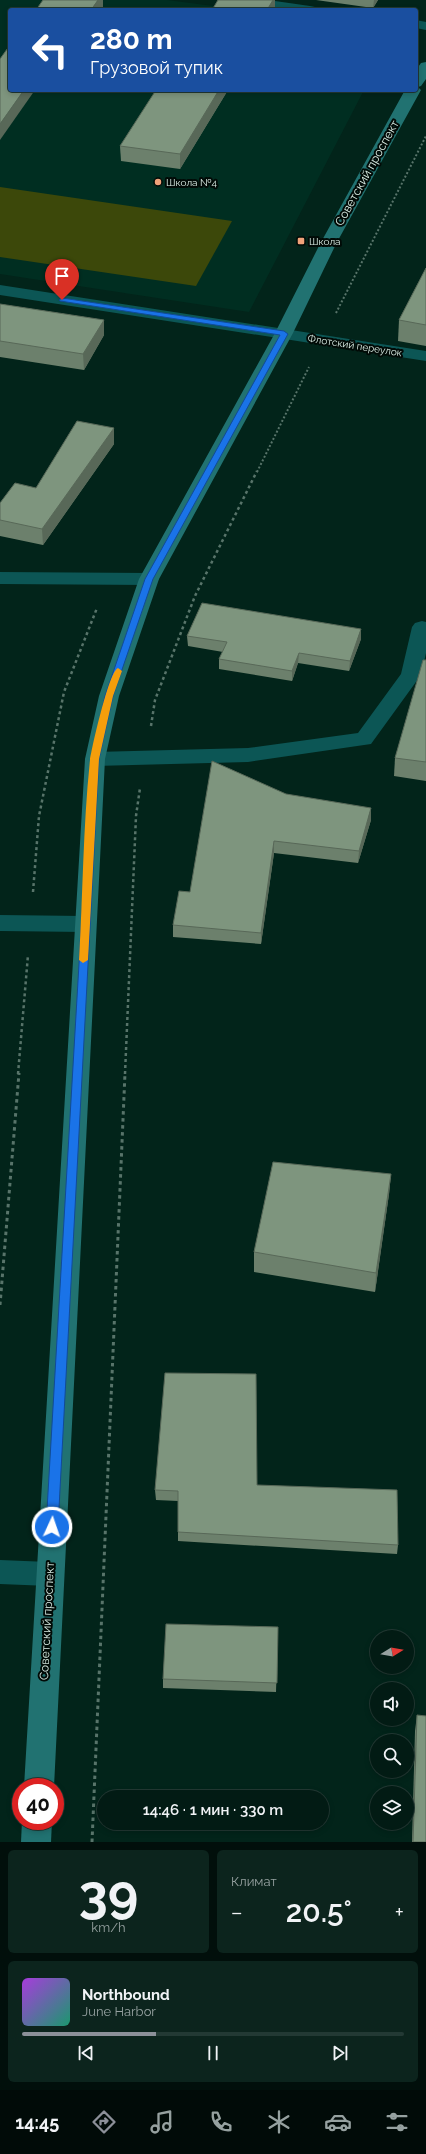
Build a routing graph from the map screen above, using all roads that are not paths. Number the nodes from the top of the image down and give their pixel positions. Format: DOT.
graph roads {
  1 [pos="236,0"];
  2 [pos="298,4"];
  3 [pos="426,66"];
  4 [pos="418,80"];
  5 [pos="411,92"];
  6 [pos="0,290"];
  7 [pos="284,334"];
  8 [pos="426,356"];
  9 [pos="0,578"];
  10 [pos="149,579"];
  11 [pos="422,627"];
  12 [pos="95,759"];
  13 [pos="0,924"];
  14 [pos="85,924"];
  15 [pos="0,1572"];
  16 [pos="49,1574"];
  17 [pos="39,1778"];
  18 [pos="37,1830"];
  19 [pos="36,1842"];
  1 -- 2 [label="street"];
  3 -- 4 [label="street"];
  5 -- 7 [label="street, Советский проспект"];
  6 -- 7 [label="street, Флотский переулок"];
  7 -- 8 [label="street, Флотский переулок"];
  7 -- 10 [label="street, Советский проспект"];
  9 -- 10 [label="street"];
  10 -- 12 [label="street, Советский проспект"];
  11 -- 12 [label="street"];
  12 -- 14 [label="street, Советский проспект"];
  13 -- 14 [label="street"];
  14 -- 16 [label="street, Советский проспект"];
  15 -- 16 [label="street"];
  16 -- 17 [label="street, Советский проспект"];
  18 -- 19 [label="street"];
}
